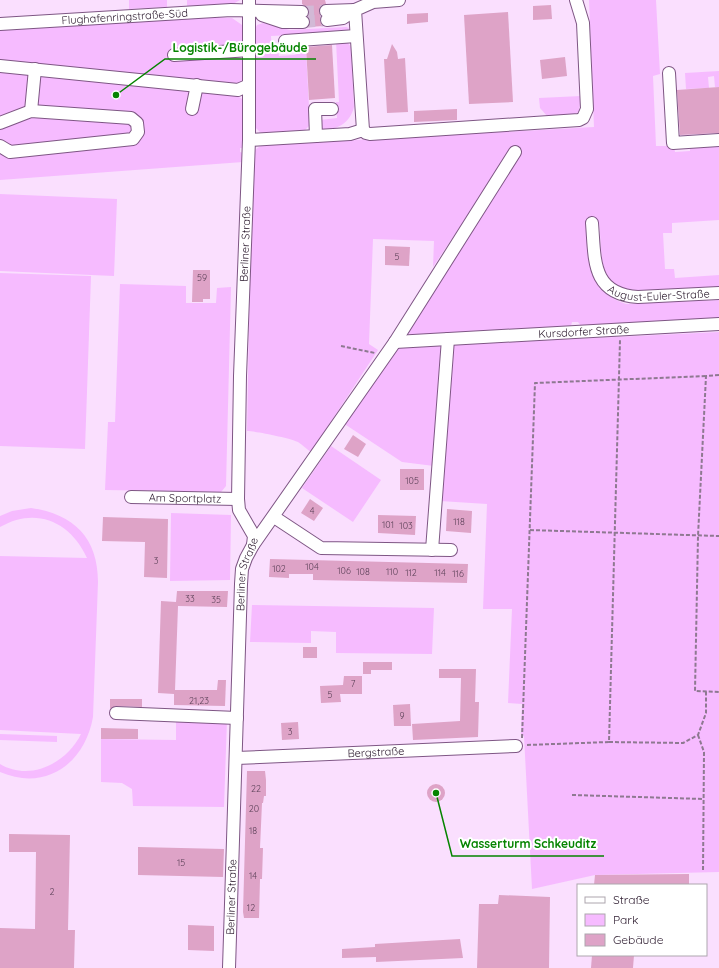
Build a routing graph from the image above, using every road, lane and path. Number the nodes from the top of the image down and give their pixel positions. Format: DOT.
graph roads {
  1 [pos="399,0"];
  2 [pos="576,0"];
  3 [pos="250,5"];
  4 [pos="355,10"];
  5 [pos="327,16"];
  6 [pos="302,17"];
  7 [pos="0,24"];
  8 [pos="356,36"];
  9 [pos="285,41"];
  10 [pos="250,50"];
  11 [pos="174,55"];
  12 [pos="0,66"];
  13 [pos="34,69"];
  14 [pos="669,73"];
  15 [pos="249,85"];
  16 [pos="196,86"];
  17 [pos="192,109"];
  18 [pos="332,109"];
  19 [pos="31,111"];
  20 [pos="0,123"];
  21 [pos="363,130"];
  22 [pos="316,136"];
  23 [pos="249,140"];
  24 [pos="719,140"];
  25 [pos="0,146"];
  26 [pos="515,152"];
  27 [pos="592,222"];
  28 [pos="719,293"];
  29 [pos="719,324"];
  30 [pos="620,329"];
  31 [pos="448,339"];
  32 [pos="395,342"];
  33 [pos="341,346"];
  34 [pos="386,355"];
  35 [pos="719,375"];
  36 [pos="706,376"];
  37 [pos="620,379"];
  38 [pos="131,497"];
  39 [pos="238,499"];
  40 [pos="274,517"];
  41 [pos="530,530"];
  42 [pos="615,533"];
  43 [pos="698,536"];
  44 [pos="719,536"];
  45 [pos="253,545"];
  46 [pos="432,550"];
  47 [pos="450,550"];
  48 [pos="706,691"];
  49 [pos="719,692"];
  50 [pos="116,714"];
  51 [pos="237,718"];
  52 [pos="698,735"];
  53 [pos="609,742"];
  54 [pos="516,746"];
  55 [pos="236,758"];
  56 [pos="572,795"];
  57 [pos="704,799"];
  58 [pos="703,871"];
  59 [pos="229,968"];
  1 -- 4 [label="street"];
  2 -- 21 [label="street"];
  3 -- 6 [label="street, Flughafenringstraße-Süd"];
  3 -- 7 [label="street, Flughafenringstraße-Süd"];
  3 -- 10 [label="street, Berliner Straße"];
  4 -- 5 [label="street"];
  4 -- 8 [label="street"];
  8 -- 9 [label="street"];
  8 -- 21 [label="street"];
  10 -- 11 [label="street"];
  10 -- 15 [label="street, Berliner Straße"];
  12 -- 13 [label="street"];
  13 -- 16 [label="street"];
  13 -- 19 [label="street"];
  14 -- 24 [label="street"];
  15 -- 16 [label="street"];
  15 -- 23 [label="street, Berliner Straße"];
  16 -- 17 [label="street"];
  18 -- 22 [label="street"];
  19 -- 20 [label="street"];
  19 -- 25 [label="street"];
  21 -- 22 [label="street"];
  22 -- 23 [label="street"];
  23 -- 39 [label="street, Berliner Straße"];
  26 -- 32 [label="street"];
  27 -- 28 [label="street, August-Euler-Straße"];
  29 -- 30 [label="street, Kursdorfer Straße"];
  30 -- 31 [label="street, Kursdorfer Straße"];
  30 -- 37 [label="path"];
  31 -- 32 [label="street, Kursdorfer Straße"];
  31 -- 46 [label="street"];
  32 -- 34 [label="street"];
  33 -- 34 [label="path"];
  34 -- 40 [label="street"];
  35 -- 36 [label="path"];
  36 -- 37 [label="path"];
  36 -- 43 [label="path"];
  37 -- 41 [label="path"];
  37 -- 42 [label="path"];
  38 -- 39 [label="street, Am Sportplatz"];
  39 -- 45 [label="street, Berliner Straße"];
  40 -- 45 [label="street"];
  40 -- 46 [label="street"];
  41 -- 42 [label="path"];
  41 -- 54 [label="path"];
  42 -- 43 [label="path"];
  42 -- 53 [label="path"];
  43 -- 44 [label="path"];
  43 -- 48 [label="path"];
  45 -- 51 [label="street, Berliner Straße"];
  46 -- 47 [label="street"];
  48 -- 49 [label="path"];
  48 -- 52 [label="path"];
  50 -- 51 [label="street"];
  51 -- 55 [label="street, Berliner Straße"];
  52 -- 53 [label="path"];
  52 -- 57 [label="path"];
  53 -- 54 [label="path"];
  54 -- 55 [label="street, Bergstraße"];
  55 -- 59 [label="street, Berliner Straße"];
  56 -- 57 [label="path"];
  57 -- 58 [label="path"];
}
